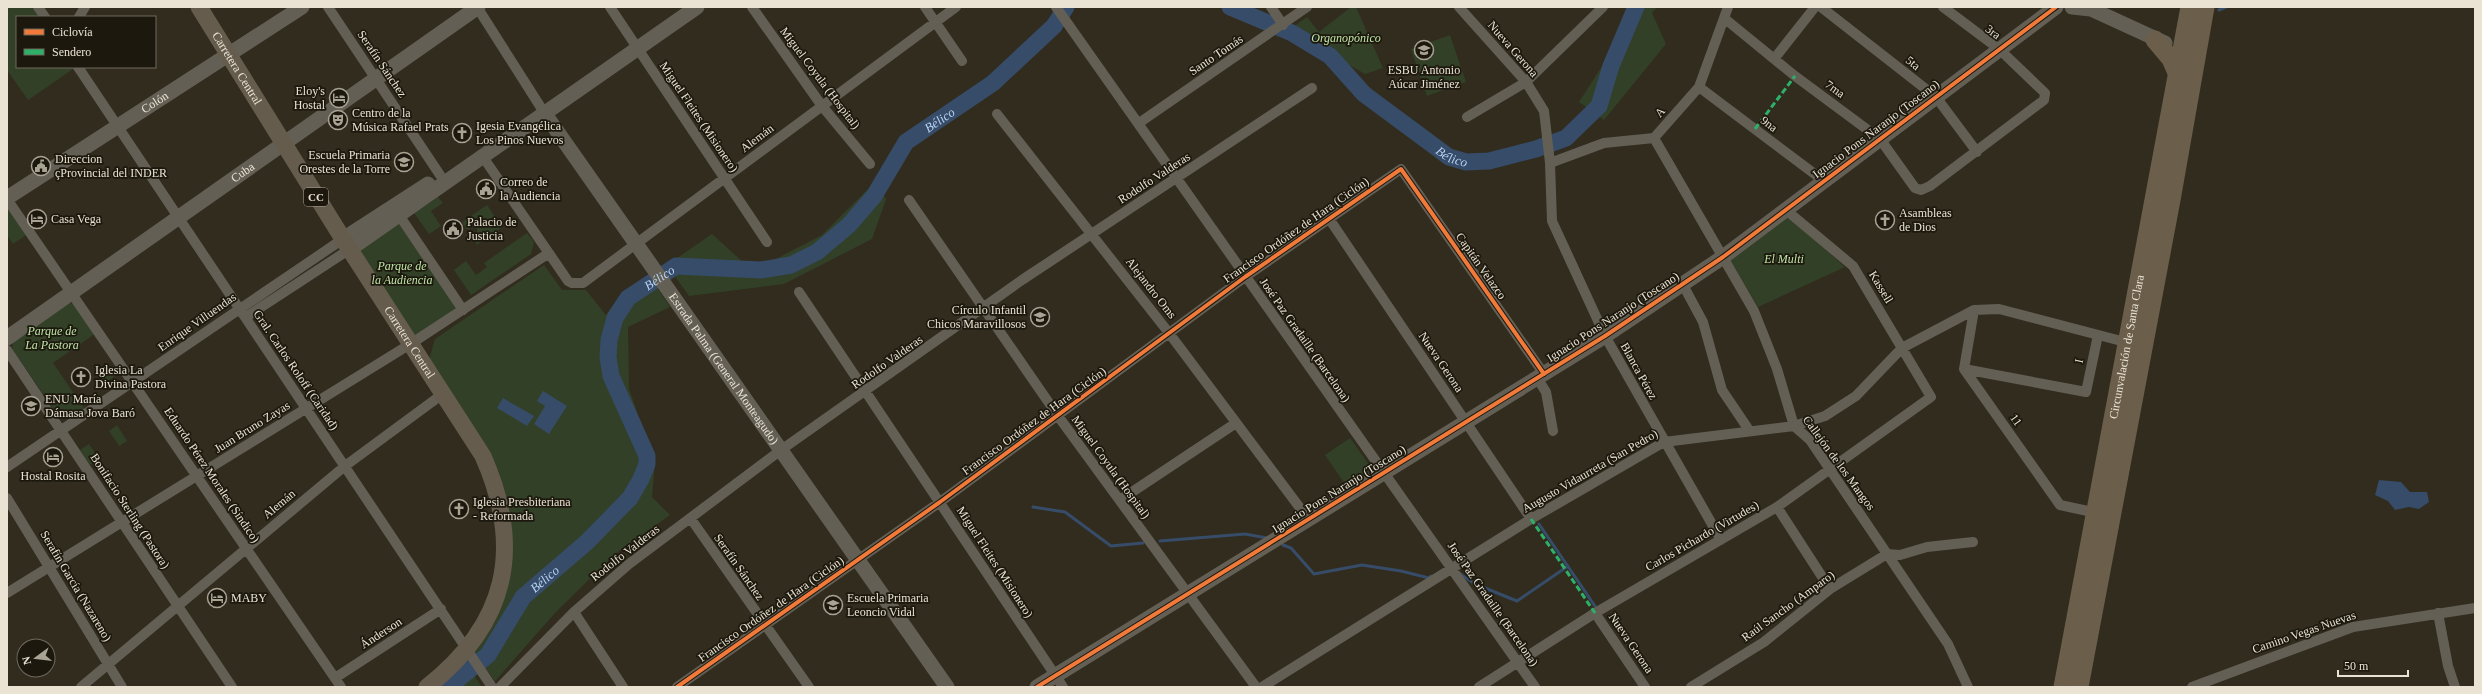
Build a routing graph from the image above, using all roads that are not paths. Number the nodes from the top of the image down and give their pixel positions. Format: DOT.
graph roads {
  1 [pos="38,7"];
  2 [pos="85,7"];
  3 [pos="199,7"];
  4 [pos="302,7"];
  5 [pos="328,7"];
  6 [pos="477,7"];
  7 [pos="610,7"];
  8 [pos="681,7"];
  9 [pos="697,7"];
  10 [pos="752,7"];
  11 [pos="925,7"];
  12 [pos="956,7"];
  13 [pos="1056,7"];
  14 [pos="1271,7"];
  15 [pos="1307,7"];
  16 [pos="1459,7"];
  17 [pos="1603,7"];
  18 [pos="1728,7"];
  19 [pos="1815,7"];
  20 [pos="1821,7"];
  21 [pos="1943,7"];
  22 [pos="2056,7"];
  23 [pos="2072,7"];
  24 [pos="2195,14"];
  25 [pos="44,16"];
  26 [pos="80,16"];
  27 [pos="1724,18"];
  28 [pos="936,22"];
  29 [pos="1284,25"];
  30 [pos="2155,40"];
  31 [pos="635,45"];
  32 [pos="1999,49"];
  33 [pos="2190,51"];
  34 [pos="228,54"];
  35 [pos="1774,59"];
  36 [pos="962,60"];
  37 [pos="79,68"];
  38 [pos="2178,75"];
  39 [pos="376,79"];
  40 [pos="1526,82"];
  41 [pos="1699,87"];
  42 [pos="1312,88"];
  43 [pos="1936,97"];
  44 [pos="822,106"];
  45 [pos="542,110"];
  46 [pos="996,114"];
  47 [pos="1467,117"];
  48 [pos="1139,123"];
  49 [pos="118,126"];
  50 [pos="1654,138"];
  51 [pos="1880,139"];
  52 [pos="284,144"];
  53 [pos="1977,152"];
  54 [pos="483,157"];
  55 [pos="1550,161"];
  56 [pos="870,164"];
  57 [pos="1401,169"];
  58 [pos="440,175"];
  59 [pos="724,179"];
  60 [pos="1176,179"];
  61 [pos="1824,181"];
  62 [pos="7,198"];
  63 [pos="909,200"];
  64 [pos="1786,210"];
  65 [pos="399,215"];
  66 [pos="179,218"];
  67 [pos="1330,220"];
  68 [pos="1093,234"];
  69 [pos="767,242"];
  70 [pos="346,244"];
  71 [pos="636,244"];
  72 [pos="549,253"];
  73 [pos="1722,257"];
  74 [pos="1245,277"];
  75 [pos="1682,283"];
  76 [pos="799,292"];
  77 [pos="72,293"];
  78 [pos="240,308"];
  79 [pos="985,308"];
  80 [pos="463,310"];
  81 [pos="1974,310"];
  82 [pos="246,317"];
  83 [pos="1169,332"];
  84 [pos="2098,335"];
  85 [pos="1605,336"];
  86 [pos="7,338"];
  87 [pos="412,343"];
  88 [pos="2129,343"];
  89 [pos="1902,348"];
  90 [pos="7,350"];
  91 [pos="1964,370"];
  92 [pos="1541,376"];
  93 [pos="133,382"];
  94 [pos="444,393"];
  95 [pos="865,393"];
  96 [pos="1931,397"];
  97 [pos="306,408"];
  98 [pos="1058,416"];
  99 [pos="1236,423"];
  100 [pos="1466,423"];
  101 [pos="1794,426"];
  102 [pos="62,430"];
  103 [pos="1749,430"];
  104 [pos="1553,431"];
  105 [pos="1664,442"];
  106 [pos="781,450"];
  107 [pos="345,466"];
  108 [pos="7,467"];
  109 [pos="1830,471"];
  110 [pos="1384,474"];
  111 [pos="198,476"];
  112 [pos="7,498"];
  113 [pos="1120,500"];
  114 [pos="940,502"];
  115 [pos="1777,507"];
  116 [pos="2097,513"];
  117 [pos="1531,519"];
  118 [pos="691,520"];
  119 [pos="1309,520"];
  120 [pos="122,523"];
  121 [pos="1721,540"];
  122 [pos="1973,542"];
  123 [pos="246,548"];
  124 [pos="1887,554"];
  125 [pos="858,560"];
  126 [pos="49,567"];
  127 [pos="1452,568"];
  128 [pos="1830,589"];
  129 [pos="7,593"];
  130 [pos="1189,593"];
  131 [pos="177,608"];
  132 [pos="2475,608"];
  133 [pos="441,609"];
  134 [pos="574,612"];
  135 [pos="1595,613"];
  136 [pos="2438,613"];
  137 [pos="764,626"];
  138 [pos="469,652"];
  139 [pos="1517,663"];
  140 [pos="108,664"];
  141 [pos="1059,681"];
  142 [pos="338,683"];
  143 [pos="81,687"];
  144 [pos="122,687"];
  145 [pos="232,687"];
  146 [pos="427,687"];
  147 [pos="492,687"];
  148 [pos="500,687"];
  149 [pos="623,687"];
  150 [pos="677,687"];
  151 [pos="809,687"];
  152 [pos="947,687"];
  153 [pos="1037,687"];
  154 [pos="1256,687"];
  155 [pos="1262,687"];
  156 [pos="1479,687"];
  157 [pos="1535,687"];
  158 [pos="1645,687"];
  159 [pos="1691,687"];
  160 [pos="1968,687"];
  161 [pos="2064,687"];
  162 [pos="2079,687"];
  163 [pos="2192,687"];
  164 [pos="2455,687"];
  1 -- 25 [label="street"];
  2 -- 26 [label="street"];
  3 -- 34 [label="main road, Carretera Central / CC"];
  4 -- 34 [label="street, Colón"];
  5 -- 39 [label="street, Serafín Sánchez"];
  6 -- 39 [label="street, Cuba"];
  6 -- 45 [label="street, Estrada Palma (General Monteagudo)"];
  7 -- 31 [label="street, Miguel Fleites (Misionero)"];
  8 -- 31 [label="street"];
  9 -- 31 [label="street"];
  10 -- 44 [label="street, Miguel Coyula (Hospital)"];
  11 -- 28 [label="street"];
  12 -- 28 [label="street, Alemán"];
  13 -- 48 [label="street, José Paz Gradaille (Barcelona)"];
  14 -- 29 [label="street"];
  15 -- 29 [label="street, Santo Tomás"];
  16 -- 40 [label="street, Nueva Gerona"];
  17 -- 40 [label="street"];
  18 -- 27 [label="street, A"];
  19 -- 35 [label="street"];
  20 -- 43 [label="street, 5ta"];
  21 -- 32 [label="street, 3ra"];
  22 -- 32 [label="street, Ignacio Pons Naranjo (Toscano)"];
  23 -- 30 [label="street"];
  24 -- 30 [label="highway"];
  24 -- 33 [label="highway, Circunvalación de Santa Clara"];
  27 -- 35 [label="street, 7ma"];
  27 -- 41 [label="street, A"];
  28 -- 36 [label="street"];
  28 -- 44 [label="street, Alemán"];
  29 -- 48 [label="street, Santo Tomás"];
  30 -- 33 [label="street"];
  30 -- 38 [label="highway"];
  31 -- 45 [label="street"];
  31 -- 59 [label="street, Miguel Fleites (Misionero)"];
  32 -- 43 [label="street, Ignacio Pons Naranjo (Toscano)"];
  32 -- 53 [label="street, 3ra"];
  33 -- 38 [label="highway, Circunvalación de Santa Clara"];
  33 -- 162 [label="highway, Circunvalación de Santa Clara"];
  34 -- 49 [label="street, Colón"];
  34 -- 52 [label="main road, Carretera Central / CC"];
  35 -- 51 [label="street, 7ma"];
  37 -- 49 [label="street, Gral. Carlos Roloff (Caridad)"];
  38 -- 88 [label="highway, Circunvalación de Santa Clara"];
  39 -- 52 [label="street, Cuba"];
  39 -- 58 [label="street, Serafín Sánchez"];
  40 -- 47 [label="street"];
  40 -- 55 [label="street, Nueva Gerona"];
  41 -- 50 [label="street, A"];
  41 -- 61 [label="street, 9na"];
  42 -- 60 [label="street, Rodolfo Valderas"];
  43 -- 51 [label="street, Ignacio Pons Naranjo (Toscano)"];
  43 -- 53 [label="street, 5ta"];
  44 -- 56 [label="street, Miguel Coyula (Hospital)"];
  44 -- 59 [label="street, Alemán"];
  45 -- 54 [label="street"];
  45 -- 58 [label="street"];
  45 -- 71 [label="street, Estrada Palma (General Monteagudo)"];
  46 -- 68 [label="street, Alejandro Oms"];
  48 -- 60 [label="street, José Paz Gradaille (Barcelona)"];
  49 -- 62 [label="street, Colón"];
  49 -- 66 [label="street, Gral. Carlos Roloff (Caridad)"];
  50 -- 55 [label="street"];
  50 -- 73 [label="street, Callejón de los Mangos"];
  51 -- 53 [label="street, 7ma"];
  51 -- 61 [label="street, Ignacio Pons Naranjo (Toscano)"];
  52 -- 66 [label="street, Cuba"];
  52 -- 70 [label="main road, Carretera Central / CC"];
  54 -- 65 [label="street"];
  54 -- 72 [label="street"];
  55 -- 85 [label="street, Blanca Pérez"];
  57 -- 67 [label="street, Francisco Ordóñez de Hara (Ciclón)"];
  57 -- 92 [label="street, Capitán Velazco"];
  58 -- 70 [label="street"];
  59 -- 69 [label="street, Miguel Fleites (Misionero)"];
  59 -- 71 [label="street, Alemán"];
  60 -- 68 [label="street, Rodolfo Valderas"];
  60 -- 74 [label="street, José Paz Gradaille (Barcelona)"];
  61 -- 64 [label="street, Ignacio Pons Naranjo (Toscano)"];
  62 -- 77 [label="street, Eduardo Pérez Morales (Síndico)"];
  63 -- 79 [label="street, Miguel Coyula (Hospital)"];
  64 -- 73 [label="street, Ignacio Pons Naranjo (Toscano)"];
  64 -- 89 [label="street, Kassell"];
  65 -- 70 [label="street"];
  65 -- 80 [label="street"];
  66 -- 77 [label="street, Cuba"];
  66 -- 78 [label="street, Gral. Carlos Roloff (Caridad)"];
  67 -- 74 [label="street, Francisco Ordóñez de Hara (Ciclón)"];
  67 -- 100 [label="street, Nueva Gerona"];
  68 -- 79 [label="street, Rodolfo Valderas"];
  68 -- 83 [label="street, Alejandro Oms"];
  70 -- 78 [label="street, Enrique Villuendas"];
  70 -- 82 [label="street, Enrique Villuendas"];
  70 -- 87 [label="main road, Carretera Central / CC"];
  71 -- 72 [label="street, Alemán"];
  71 -- 106 [label="street, Estrada Palma (General Monteagudo)"];
  72 -- 80 [label="street, Juan Bruno Zayas"];
  73 -- 75 [label="street, Ignacio Pons Naranjo (Toscano)"];
  73 -- 101 [label="street, Callejón de los Mangos"];
  74 -- 83 [label="street, Francisco Ordóñez de Hara (Ciclón)"];
  74 -- 110 [label="street, José Paz Gradaille (Barcelona)"];
  75 -- 85 [label="street, Ignacio Pons Naranjo (Toscano)"];
  75 -- 103 [label="street"];
  76 -- 95 [label="street, Miguel Fleites (Misionero)"];
  77 -- 86 [label="street, Cuba"];
  77 -- 93 [label="street, Eduardo Pérez Morales (Síndico)"];
  78 -- 82 [label="street, Gral. Carlos Roloff (Caridad)"];
  78 -- 93 [label="street, Enrique Villuendas"];
  79 -- 95 [label="street, Rodolfo Valderas"];
  79 -- 98 [label="street, Miguel Coyula (Hospital)"];
  80 -- 87 [label="street, Juan Bruno Zayas"];
  81 -- 84 [label="street, Augusto Vidaurreta (San Pedro)"];
  81 -- 89 [label="street, Augusto Vidaurreta (San Pedro)"];
  81 -- 91 [label="street"];
  82 -- 97 [label="street, Gral. Carlos Roloff (Caridad)"];
  83 -- 98 [label="street, Francisco Ordóñez de Hara (Ciclón)"];
  83 -- 99 [label="street, Alejandro Oms"];
  84 -- 88 [label="street, Augusto Vidaurreta (San Pedro)"];
  84 -- 91 [label="street, I"];
  85 -- 92 [label="street, Ignacio Pons Naranjo (Toscano)"];
  85 -- 105 [label="street, Blanca Pérez"];
  87 -- 94 [label="main road, Carretera Central / CC"];
  87 -- 97 [label="street, Juan Bruno Zayas"];
  88 -- 116 [label="highway, Circunvalación de Santa Clara"];
  89 -- 96 [label="street, Kassell"];
  89 -- 101 [label="street, Augusto Vidaurreta (San Pedro)"];
  90 -- 102 [label="street, Bonifacio Sterling (Pastora)"];
  91 -- 116 [label="street, 11"];
  92 -- 100 [label="street, Ignacio Pons Naranjo (Toscano)"];
  92 -- 104 [label="street, Capitán Velazco"];
  93 -- 102 [label="street, Enrique Villuendas"];
  93 -- 111 [label="street, Eduardo Pérez Morales (Síndico)"];
  94 -- 107 [label="street, Alemán"];
  94 -- 138 [label="main road, Carretera Central / CC"];
  95 -- 106 [label="street, Rodolfo Valderas"];
  95 -- 114 [label="street, Miguel Fleites (Misionero)"];
  96 -- 109 [label="street, Carlos Pichardo (Virtudes)"];
  97 -- 107 [label="street, Gral. Carlos Roloff (Caridad)"];
  97 -- 111 [label="street, Juan Bruno Zayas"];
  98 -- 113 [label="street, Miguel Coyula (Hospital)"];
  98 -- 114 [label="street, Francisco Ordóñez de Hara (Ciclón)"];
  99 -- 113 [label="street"];
  99 -- 119 [label="street, Alejandro Oms"];
  100 -- 110 [label="street, Ignacio Pons Naranjo (Toscano)"];
  100 -- 117 [label="street, Nueva Gerona"];
  101 -- 103 [label="street, Augusto Vidaurreta (San Pedro)"];
  101 -- 109 [label="street, Callejón de los Mangos"];
  102 -- 108 [label="street, Enrique Villuendas"];
  102 -- 120 [label="street, Bonifacio Sterling (Pastora)"];
  103 -- 105 [label="street, Augusto Vidaurreta (San Pedro)"];
  105 -- 117 [label="street, Augusto Vidaurreta (San Pedro)"];
  105 -- 121 [label="street, Blanca Pérez"];
  106 -- 118 [label="street, Rodolfo Valderas"];
  106 -- 125 [label="street, Estrada Palma (General Monteagudo)"];
  107 -- 123 [label="street, Alemán"];
  107 -- 133 [label="street, Gral. Carlos Roloff (Caridad)"];
  109 -- 115 [label="street, Carlos Pichardo (Virtudes)"];
  109 -- 124 [label="street, Callejón de los Mangos"];
  110 -- 119 [label="street, Ignacio Pons Naranjo (Toscano)"];
  110 -- 127 [label="street, José Paz Gradaille (Barcelona)"];
  111 -- 120 [label="street, Juan Bruno Zayas"];
  111 -- 123 [label="street, Eduardo Pérez Morales (Síndico)"];
  112 -- 126 [label="street, Serafín García (Nazareno)"];
  113 -- 130 [label="street, Miguel Coyula (Hospital)"];
  114 -- 125 [label="street, Francisco Ordóñez de Hara (Ciclón)"];
  114 -- 141 [label="street, Miguel Fleites (Misionero)"];
  115 -- 121 [label="street, Carlos Pichardo (Virtudes)"];
  115 -- 128 [label="street"];
  116 -- 161 [label="highway, Circunvalación de Santa Clara"];
  117 -- 127 [label="street, Augusto Vidaurreta (San Pedro)"];
  118 -- 134 [label="street, Rodolfo Valderas"];
  118 -- 137 [label="street, Serafín Sánchez"];
  119 -- 130 [label="street, Ignacio Pons Naranjo (Toscano)"];
  120 -- 126 [label="street, Juan Bruno Zayas"];
  120 -- 131 [label="street, Bonifacio Sterling (Pastora)"];
  121 -- 135 [label="street, Carlos Pichardo (Virtudes)"];
  122 -- 124 [label="street, Raúl Sancho (Amparo)"];
  123 -- 131 [label="street, Alemán"];
  123 -- 142 [label="street, Eduardo Pérez Morales (Síndico)"];
  124 -- 128 [label="street, Raúl Sancho (Amparo)"];
  124 -- 160 [label="street, Callejón de los Mangos"];
  125 -- 137 [label="street, Francisco Ordóñez de Hara (Ciclón)"];
  125 -- 152 [label="street, Estrada Palma (General Monteagudo)"];
  126 -- 129 [label="street, Juan Bruno Zayas"];
  126 -- 140 [label="street, Serafín García (Nazareno)"];
  127 -- 139 [label="street, José Paz Gradaille (Barcelona)"];
  127 -- 155 [label="street, Augusto Vidaurreta (San Pedro)"];
  128 -- 159 [label="street, Raúl Sancho (Amparo)"];
  130 -- 141 [label="street, Ignacio Pons Naranjo (Toscano)"];
  130 -- 154 [label="street, Miguel Coyula (Hospital)"];
  131 -- 140 [label="street, Alemán"];
  131 -- 145 [label="street, Bonifacio Sterling (Pastora)"];
  132 -- 136 [label="street, Camino Vegas Nuevas"];
  133 -- 138 [label="street, Gral. Carlos Roloff (Caridad)"];
  133 -- 142 [label="street, Ánderson"];
  134 -- 148 [label="street, Rodolfo Valderas"];
  134 -- 149 [label="street"];
  135 -- 139 [label="street, Carlos Pichardo (Virtudes)"];
  135 -- 158 [label="street, Nueva Gerona"];
  136 -- 163 [label="street, Camino Vegas Nuevas"];
  136 -- 164 [label="street"];
  137 -- 150 [label="street, Francisco Ordóñez de Hara (Ciclón)"];
  137 -- 151 [label="street, Serafín Sánchez"];
  138 -- 146 [label="main road, Carretera Central / CC"];
  138 -- 147 [label="street, Gral. Carlos Roloff (Caridad)"];
  139 -- 156 [label="street, Carlos Pichardo (Virtudes)"];
  139 -- 157 [label="street, José Paz Gradaille (Barcelona)"];
  140 -- 143 [label="street, Alemán"];
  140 -- 144 [label="street, Serafín García (Nazareno)"];
  141 -- 153 [label="street, Ignacio Pons Naranjo (Toscano)"];
}
